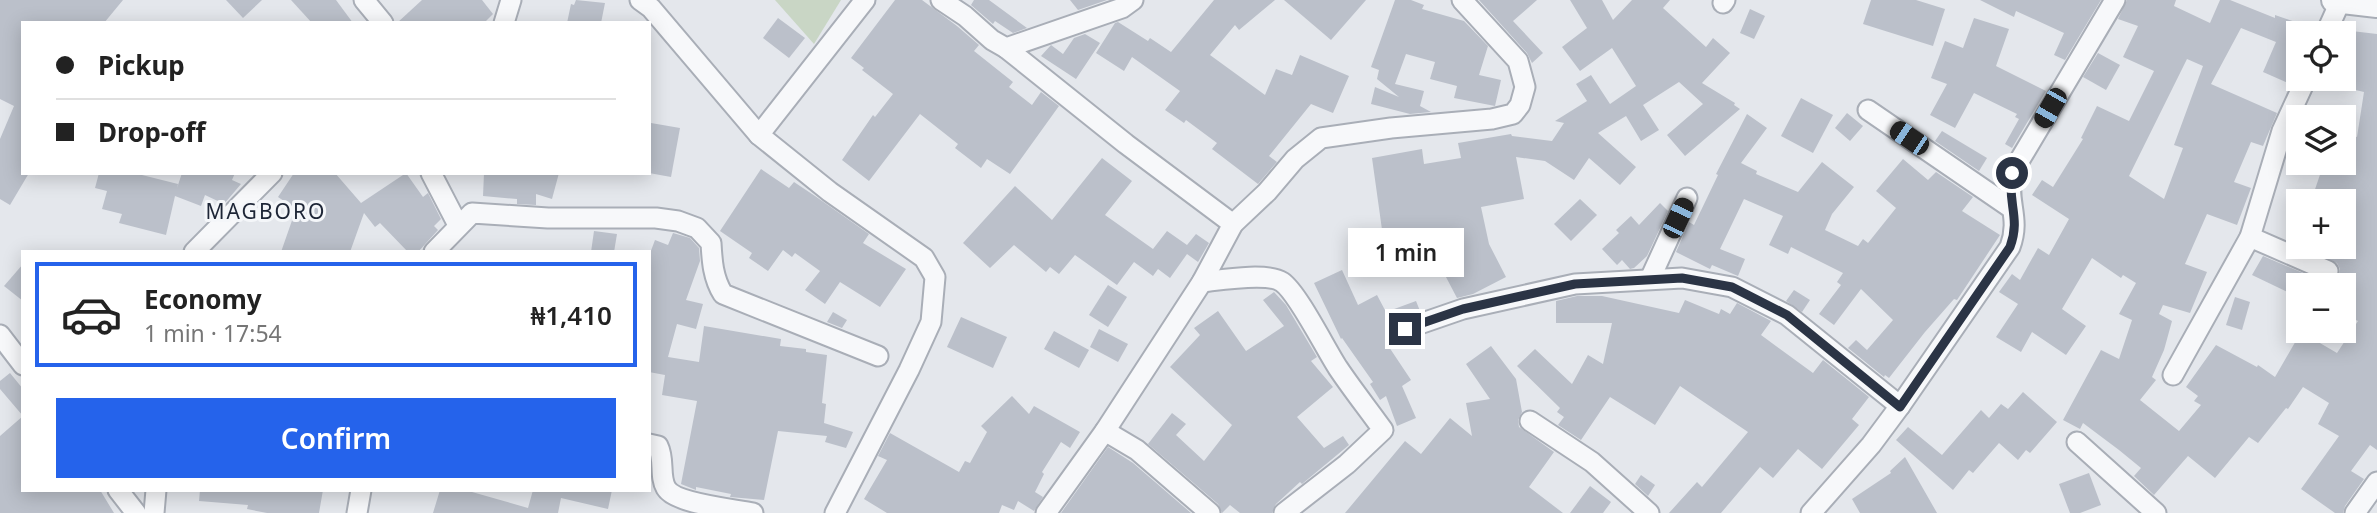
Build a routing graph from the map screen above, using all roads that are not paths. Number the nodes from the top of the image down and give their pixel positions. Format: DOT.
graph roads {
  1 [pos="364,0"];
  2 [pos="511,0"];
  3 [pos="640,0"];
  4 [pos="865,0"];
  5 [pos="940,0"];
  6 [pos="1133,0"];
  7 [pos="1462,0"];
  8 [pos="2115,0"];
  9 [pos="2337,1"];
  10 [pos="2370,3"];
  11 [pos="381,21"];
  12 [pos="505,21"];
  13 [pos="2330,21"];
  14 [pos="1006,48"];
  15 [pos="2301,91"];
  16 [pos="1868,110"];
  17 [pos="759,135"];
  18 [pos="270,175"];
  19 [pos="432,175"];
  20 [pos="1688,198"];
  21 [pos="2011,208"];
  22 [pos="1233,224"];
  23 [pos="458,225"];
  24 [pos="2249,237"];
  25 [pos="196,250"];
  26 [pos="436,250"];
  27 [pos="2328,271"];
  28 [pos="1650,278"];
  29 [pos="1202,282"];
  30 [pos="1405,329"];
  31 [pos="0,335"];
  32 [pos="878,356"];
  33 [pos="21,362"];
  34 [pos="2174,375"];
  35 [pos="1900,407"];
  36 [pos="1530,421"];
  37 [pos="1105,432"];
  38 [pos="2077,443"];
  39 [pos="651,444"];
  40 [pos="2377,482"];
  41 [pos="120,492"];
  42 [pos="156,492"];
  43 [pos="361,492"];
  44 [pos="136,513"];
  45 [pos="154,513"];
  46 [pos="357,513"];
  47 [pos="753,513"];
  48 [pos="835,513"];
  49 [pos="1046,513"];
  50 [pos="1210,513"];
  51 [pos="1283,513"];
  52 [pos="1649,513"];
  53 [pos="1811,513"];
  54 [pos="2156,513"];
  55 [pos="2355,513"];
  1 -- 11 [label="street"];
  2 -- 12 [label="street"];
  3 -- 17 [label="street"];
  4 -- 17 [label="street"];
  5 -- 14 [label="street"];
  6 -- 14 [label="street"];
  7 -- 22 [label="street"];
  8 -- 21 [label="street"];
  9 -- 10 [label="street"];
  9 -- 13 [label="street"];
  14 -- 22 [label="street"];
  15 -- 24 [label="street"];
  16 -- 21 [label="street"];
  17 -- 48 [label="street"];
  18 -- 25 [label="street"];
  19 -- 23 [label="street"];
  20 -- 28 [label="street"];
  21 -- 35 [label="street"];
  22 -- 29 [label="street"];
  23 -- 26 [label="street"];
  23 -- 32 [label="street"];
  24 -- 27 [label="street"];
  24 -- 34 [label="street"];
  28 -- 30 [label="street"];
  28 -- 35 [label="street"];
  29 -- 37 [label="street"];
  29 -- 51 [label="street"];
  31 -- 33 [label="street"];
  35 -- 53 [label="street"];
  36 -- 52 [label="street"];
  37 -- 49 [label="street"];
  37 -- 50 [label="street"];
  38 -- 54 [label="street"];
  39 -- 47 [label="street"];
  40 -- 55 [label="street"];
  41 -- 44 [label="street"];
  42 -- 45 [label="street"];
  43 -- 46 [label="street"];
}
